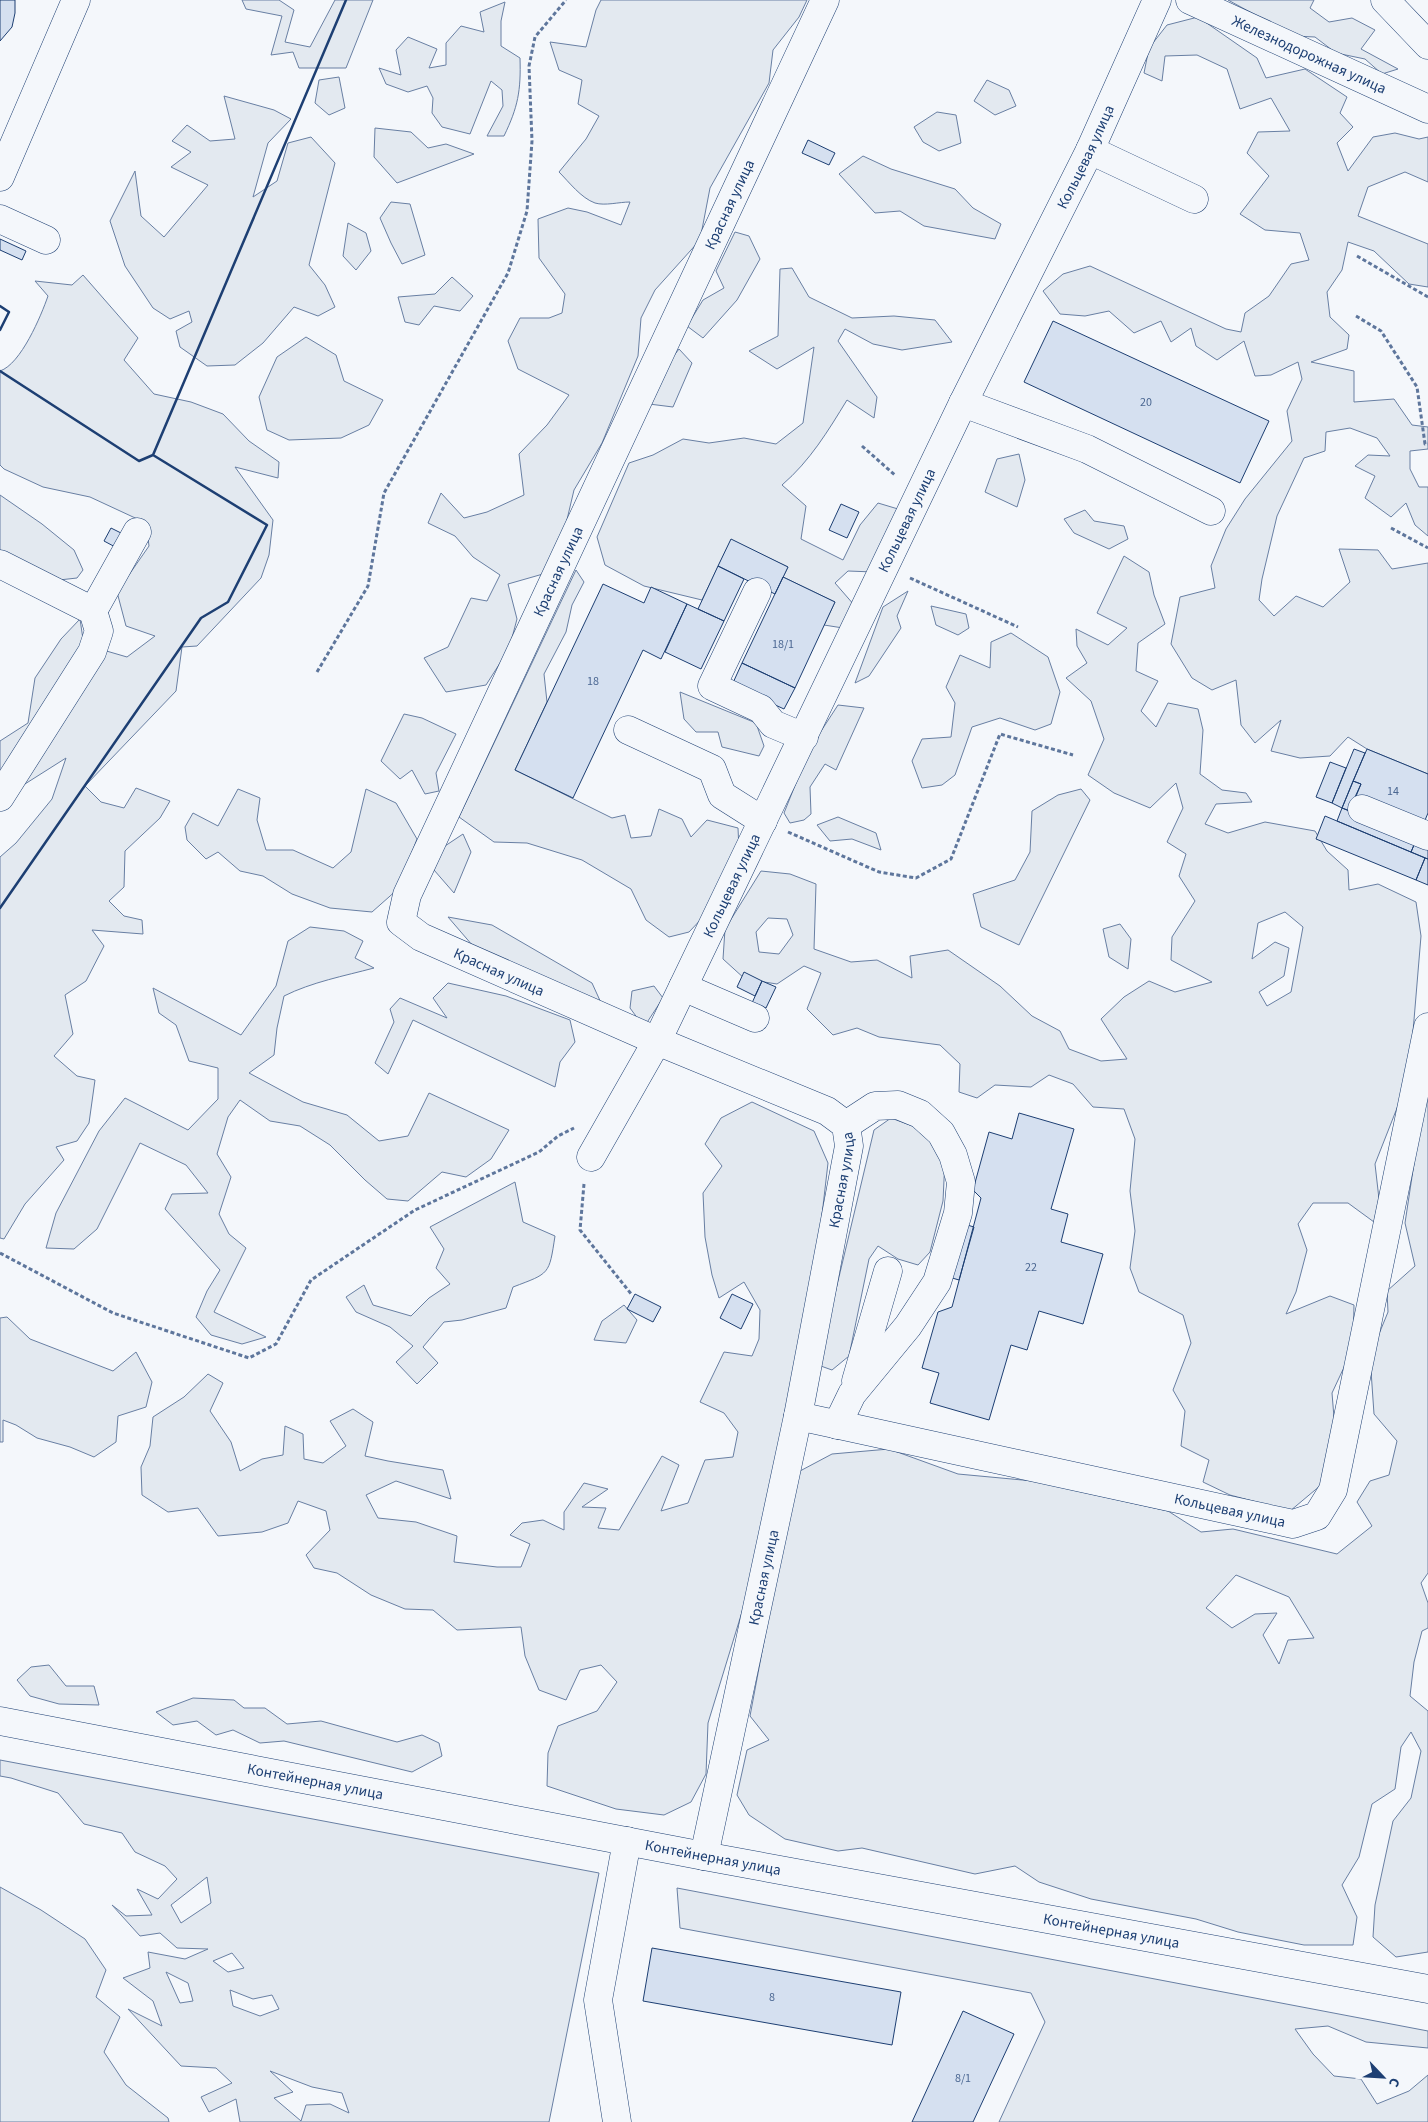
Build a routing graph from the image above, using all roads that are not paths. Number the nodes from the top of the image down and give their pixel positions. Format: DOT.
graph roads {
  1 [pos="76,0"];
  2 [pos="825,0"];
  3 [pos="1157,0"];
  4 [pos="1190,0"];
  5 [pos="1385,0"];
  6 [pos="1428,45"];
  7 [pos="1425,100"];
  8 [pos="1090,150"];
  9 [pos="0,177"];
  10 [pos="1194,199"];
  11 [pos="0,219"];
  12 [pos="46,240"];
  13 [pos="963,403"];
  14 [pos="1211,512"];
  15 [pos="137,532"];
  16 [pos="0,564"];
  17 [pos="757,592"];
  18 [pos="93,611"];
  19 [pos="628,730"];
  20 [pos="804,738"];
  21 [pos="0,797"];
  22 [pos="1362,809"];
  23 [pos="763,821"];
  24 [pos="1428,836"];
  25 [pos="683,986"];
  26 [pos="755,1018"];
  27 [pos="1428,1027"];
  28 [pos="657,1041"];
  29 [pos="846,1125"];
  30 [pos="591,1157"];
  31 [pos="888,1271"];
  32 [pos="852,1394"];
  33 [pos="798,1416"];
  34 [pos="838,1425"];
  35 [pos="0,1721"];
  36 [pos="627,1841"];
  37 [pos="704,1856"];
  38 [pos="1428,1989"];
  39 [pos="617,2122"];
  1 -- 9 [label="street"];
  2 -- 28 [label="street, Красная улица"];
  3 -- 8 [label="street, Кольцевая улица"];
  4 -- 7 [label="street, Железнодорожная улица"];
  5 -- 6 [label="street"];
  8 -- 10 [label="street"];
  8 -- 13 [label="street, Кольцевая улица"];
  11 -- 12 [label="street"];
  13 -- 14 [label="street"];
  13 -- 20 [label="street, Кольцевая улица"];
  15 -- 18 [label="street"];
  16 -- 18 [label="street"];
  17 -- 20 [label="street"];
  18 -- 21 [label="street"];
  19 -- 23 [label="street"];
  20 -- 23 [label="street, Кольцевая улица"];
  22 -- 24 [label="street"];
  23 -- 25 [label="street, Кольцевая улица"];
  25 -- 26 [label="street"];
  25 -- 28 [label="street, Кольцевая улица"];
  27 -- 34 [label="street, Кольцевая улица"];
  28 -- 29 [label="street, Красная улица"];
  28 -- 30 [label="street, Кольцевая улица"];
  29 -- 32 [label="street"];
  29 -- 33 [label="street, Красная улица"];
  31 -- 32 [label="street"];
  32 -- 34 [label="street"];
  33 -- 34 [label="street, Кольцевая улица"];
  33 -- 37 [label="street, Красная улица"];
  35 -- 36 [label="street, Контейнерная улица"];
  36 -- 37 [label="street, Контейнерная улица"];
  36 -- 39 [label="street"];
  37 -- 38 [label="street, Контейнерная улица"];
}
